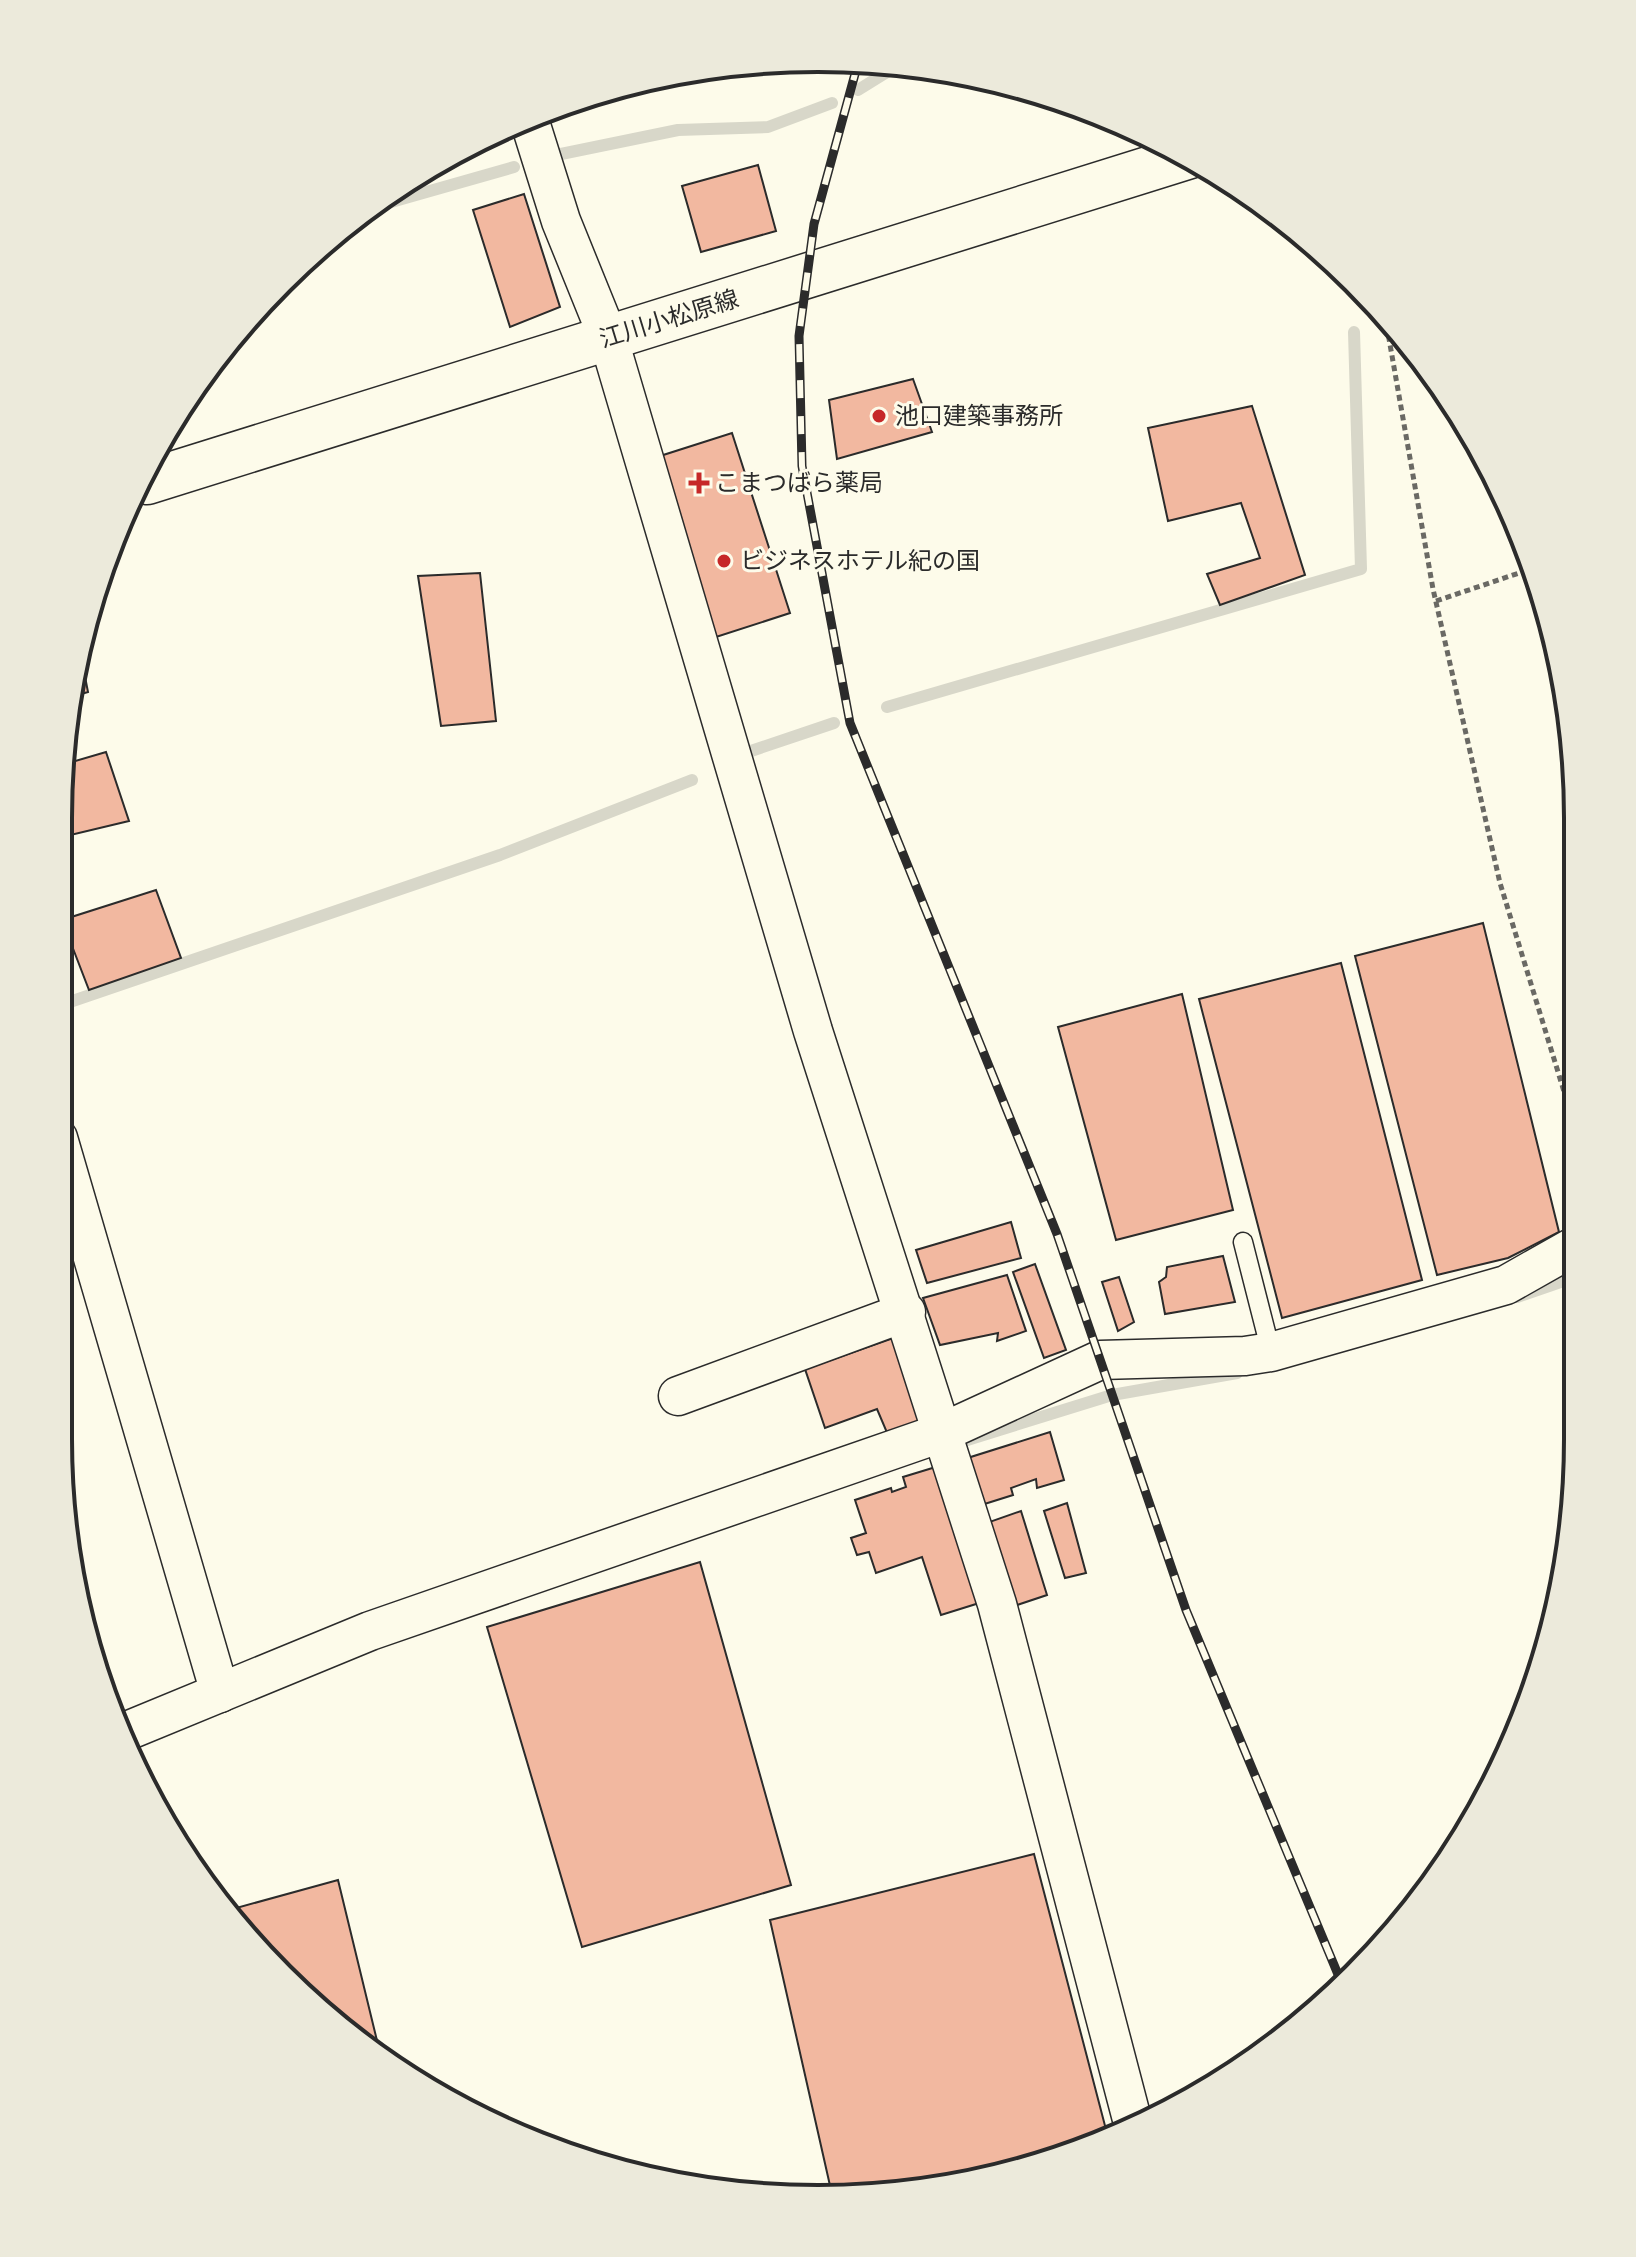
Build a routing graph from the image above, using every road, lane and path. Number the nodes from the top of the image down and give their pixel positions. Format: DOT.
graph roads {
  1 [pos="532,129"];
  2 [pos="1172,162"];
  3 [pos="608,337"];
  4 [pos="1389,338"];
  5 [pos="153,480"];
  6 [pos="1522,572"];
  7 [pos="1436,601"];
  8 [pos="1564,1091"];
  9 [pos="72,1186"];
  10 [pos="1243,1242"];
  11 [pos="1564,1252"];
  12 [pos="906,1312"];
  13 [pos="1271,1352"];
  14 [pos="678,1396"];
  15 [pos="941,1433"];
  16 [pos="220,1693"];
  17 [pos="131,1729"];
  18 [pos="1131,2116"];
  1 -- 3 [label="street"];
  2 -- 3 [label="main road, 江川小松原線"];
  3 -- 5 [label="main road, 江川小松原線"];
  3 -- 12 [label="street"];
  4 -- 7 [label="path"];
  6 -- 7 [label="path"];
  7 -- 8 [label="path"];
  9 -- 16 [label="street"];
  10 -- 13 [label="lane"];
  11 -- 13 [label="street"];
  12 -- 14 [label="street"];
  12 -- 15 [label="street"];
  13 -- 15 [label="street"];
  15 -- 16 [label="street"];
  15 -- 18 [label="street"];
  16 -- 17 [label="street"];
}
